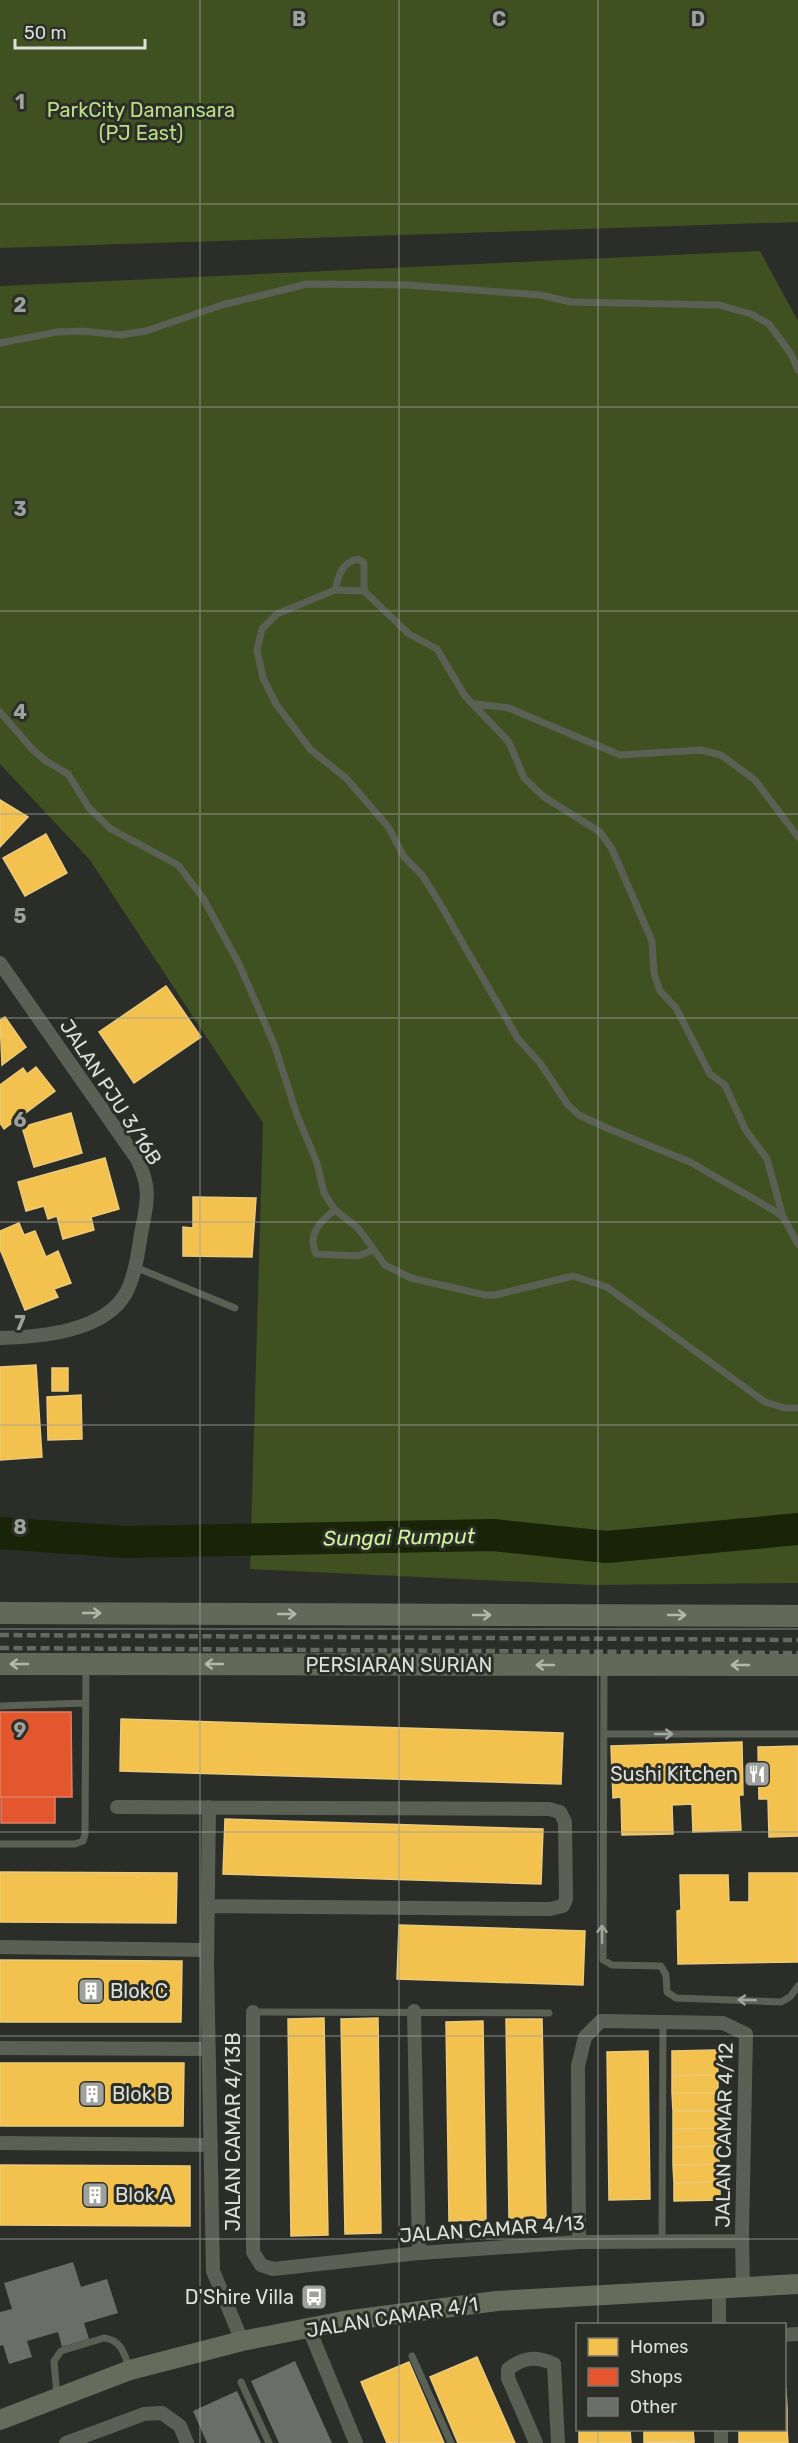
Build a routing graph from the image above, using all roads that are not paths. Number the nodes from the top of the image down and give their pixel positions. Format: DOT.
graph roads {
  1 [pos="0,343"];
  2 [pos="798,370"];
  3 [pos="335,590"];
  4 [pos="364,591"];
  5 [pos="476,704"];
  6 [pos="0,712"];
  7 [pos="798,837"];
  8 [pos="0,963"];
  9 [pos="335,1210"];
  10 [pos="783,1217"];
  11 [pos="798,1244"];
  12 [pos="373,1250"];
  13 [pos="134,1267"];
  14 [pos="235,1308"];
  15 [pos="0,1338"];
  16 [pos="798,1408"];
  17 [pos="0,1611"];
  18 [pos="798,1616"];
  19 [pos="0,1664"];
  20 [pos="86,1664"];
  21 [pos="604,1665"];
  22 [pos="798,1665"];
  23 [pos="84,1703"];
  24 [pos="0,1706"];
  25 [pos="605,1734"];
  26 [pos="798,1734"];
  27 [pos="117,1807"];
  28 [pos="209,1807"];
  29 [pos="0,1844"];
  30 [pos="208,1906"];
  31 [pos="0,1947"];
  32 [pos="207,1950"];
  33 [pos="798,1986"];
  34 [pos="414,2011"];
  35 [pos="253,2012"];
  36 [pos="549,2013"];
  37 [pos="663,2022"];
  38 [pos="0,2049"];
  39 [pos="209,2049"];
  40 [pos="0,2143"];
  41 [pos="211,2145"];
  42 [pos="662,2241"];
  43 [pos="742,2241"];
  44 [pos="579,2242"];
  45 [pos="253,2252"];
  46 [pos="419,2253"];
  47 [pos="798,2284"];
  48 [pos="744,2288"];
  49 [pos="719,2290"];
  50 [pos="719,2323"];
  51 [pos="309,2329"];
  52 [pos="242,2341"];
  53 [pos="412,2356"];
  54 [pos="130,2370"];
  55 [pos="241,2382"];
  56 [pos="57,2398"];
  57 [pos="0,2420"];
  58 [pos="94,2438"];
  59 [pos="66,2443"];
  60 [pos="187,2443"];
  61 [pos="269,2443"];
  62 [pos="356,2443"];
  63 [pos="451,2443"];
  64 [pos="536,2443"];
  65 [pos="558,2443"];
  1 -- 2 [label="lane"];
  3 -- 4 [label="lane"];
  3 -- 4 [label="lane"];
  3 -- 10 [label="lane"];
  4 -- 5 [label="lane"];
  5 -- 7 [label="lane"];
  5 -- 10 [label="lane"];
  6 -- 9 [label="lane"];
  8 -- 13 [label="street, JALAN PJU 3/16B"];
  9 -- 12 [label="lane"];
  9 -- 12 [label="lane"];
  10 -- 11 [label="lane"];
  12 -- 16 [label="lane"];
  13 -- 14 [label="lane"];
  13 -- 15 [label="street, JALAN PJU 3/16B"];
  17 -- 18 [label="main road, one-way"];
  20 -- 19 [label="main road, PERSIARAN SURIAN, one-way"];
  21 -- 20 [label="main road, PERSIARAN SURIAN, one-way"];
  20 -- 23 [label="lane"];
  22 -- 21 [label="main road, PERSIARAN SURIAN, one-way"];
  21 -- 25 [label="lane"];
  23 -- 24 [label="lane"];
  23 -- 29 [label="lane"];
  25 -- 26 [label="lane, one-way"];
  33 -- 25 [label="lane, one-way"];
  27 -- 28 [label="street"];
  28 -- 30 [label="street"];
  28 -- 30 [label="street"];
  30 -- 32 [label="street"];
  31 -- 32 [label="street"];
  32 -- 39 [label="street"];
  34 -- 35 [label="lane"];
  34 -- 36 [label="lane"];
  34 -- 46 [label="street"];
  35 -- 45 [label="street, JALAN CAMAR 4/13B"];
  37 -- 42 [label="lane"];
  37 -- 43 [label="street, JALAN CAMAR 4/12"];
  37 -- 44 [label="street, JALAN CAMAR 4/12"];
  38 -- 39 [label="street"];
  39 -- 41 [label="street"];
  40 -- 41 [label="street"];
  41 -- 52 [label="street"];
  42 -- 43 [label="street, JALAN CAMAR 4/13"];
  42 -- 44 [label="street, JALAN CAMAR 4/13"];
  43 -- 48 [label="street, JALAN CAMAR 4/12"];
  44 -- 46 [label="street, JALAN CAMAR 4/13"];
  45 -- 46 [label="street, JALAN CAMAR 4/13"];
  47 -- 48 [label="street, JALAN CAMAR 4/1"];
  48 -- 49 [label="street, JALAN CAMAR 4/1"];
  49 -- 50 [label="street"];
  49 -- 51 [label="street, JALAN CAMAR 4/1"];
  51 -- 52 [label="street, JALAN CAMAR 4/1"];
  51 -- 62 [label="street"];
  52 -- 54 [label="street, JALAN CAMAR 4/1"];
  53 -- 63 [label="lane"];
  54 -- 56 [label="street, JALAN CAMAR 4/1"];
  54 -- 56 [label="lane"];
  55 -- 61 [label="lane"];
  56 -- 57 [label="street, JALAN CAMAR 4/1"];
  58 -- 59 [label="street"];
  58 -- 60 [label="street"];
  64 -- 65 [label="street"];
}
